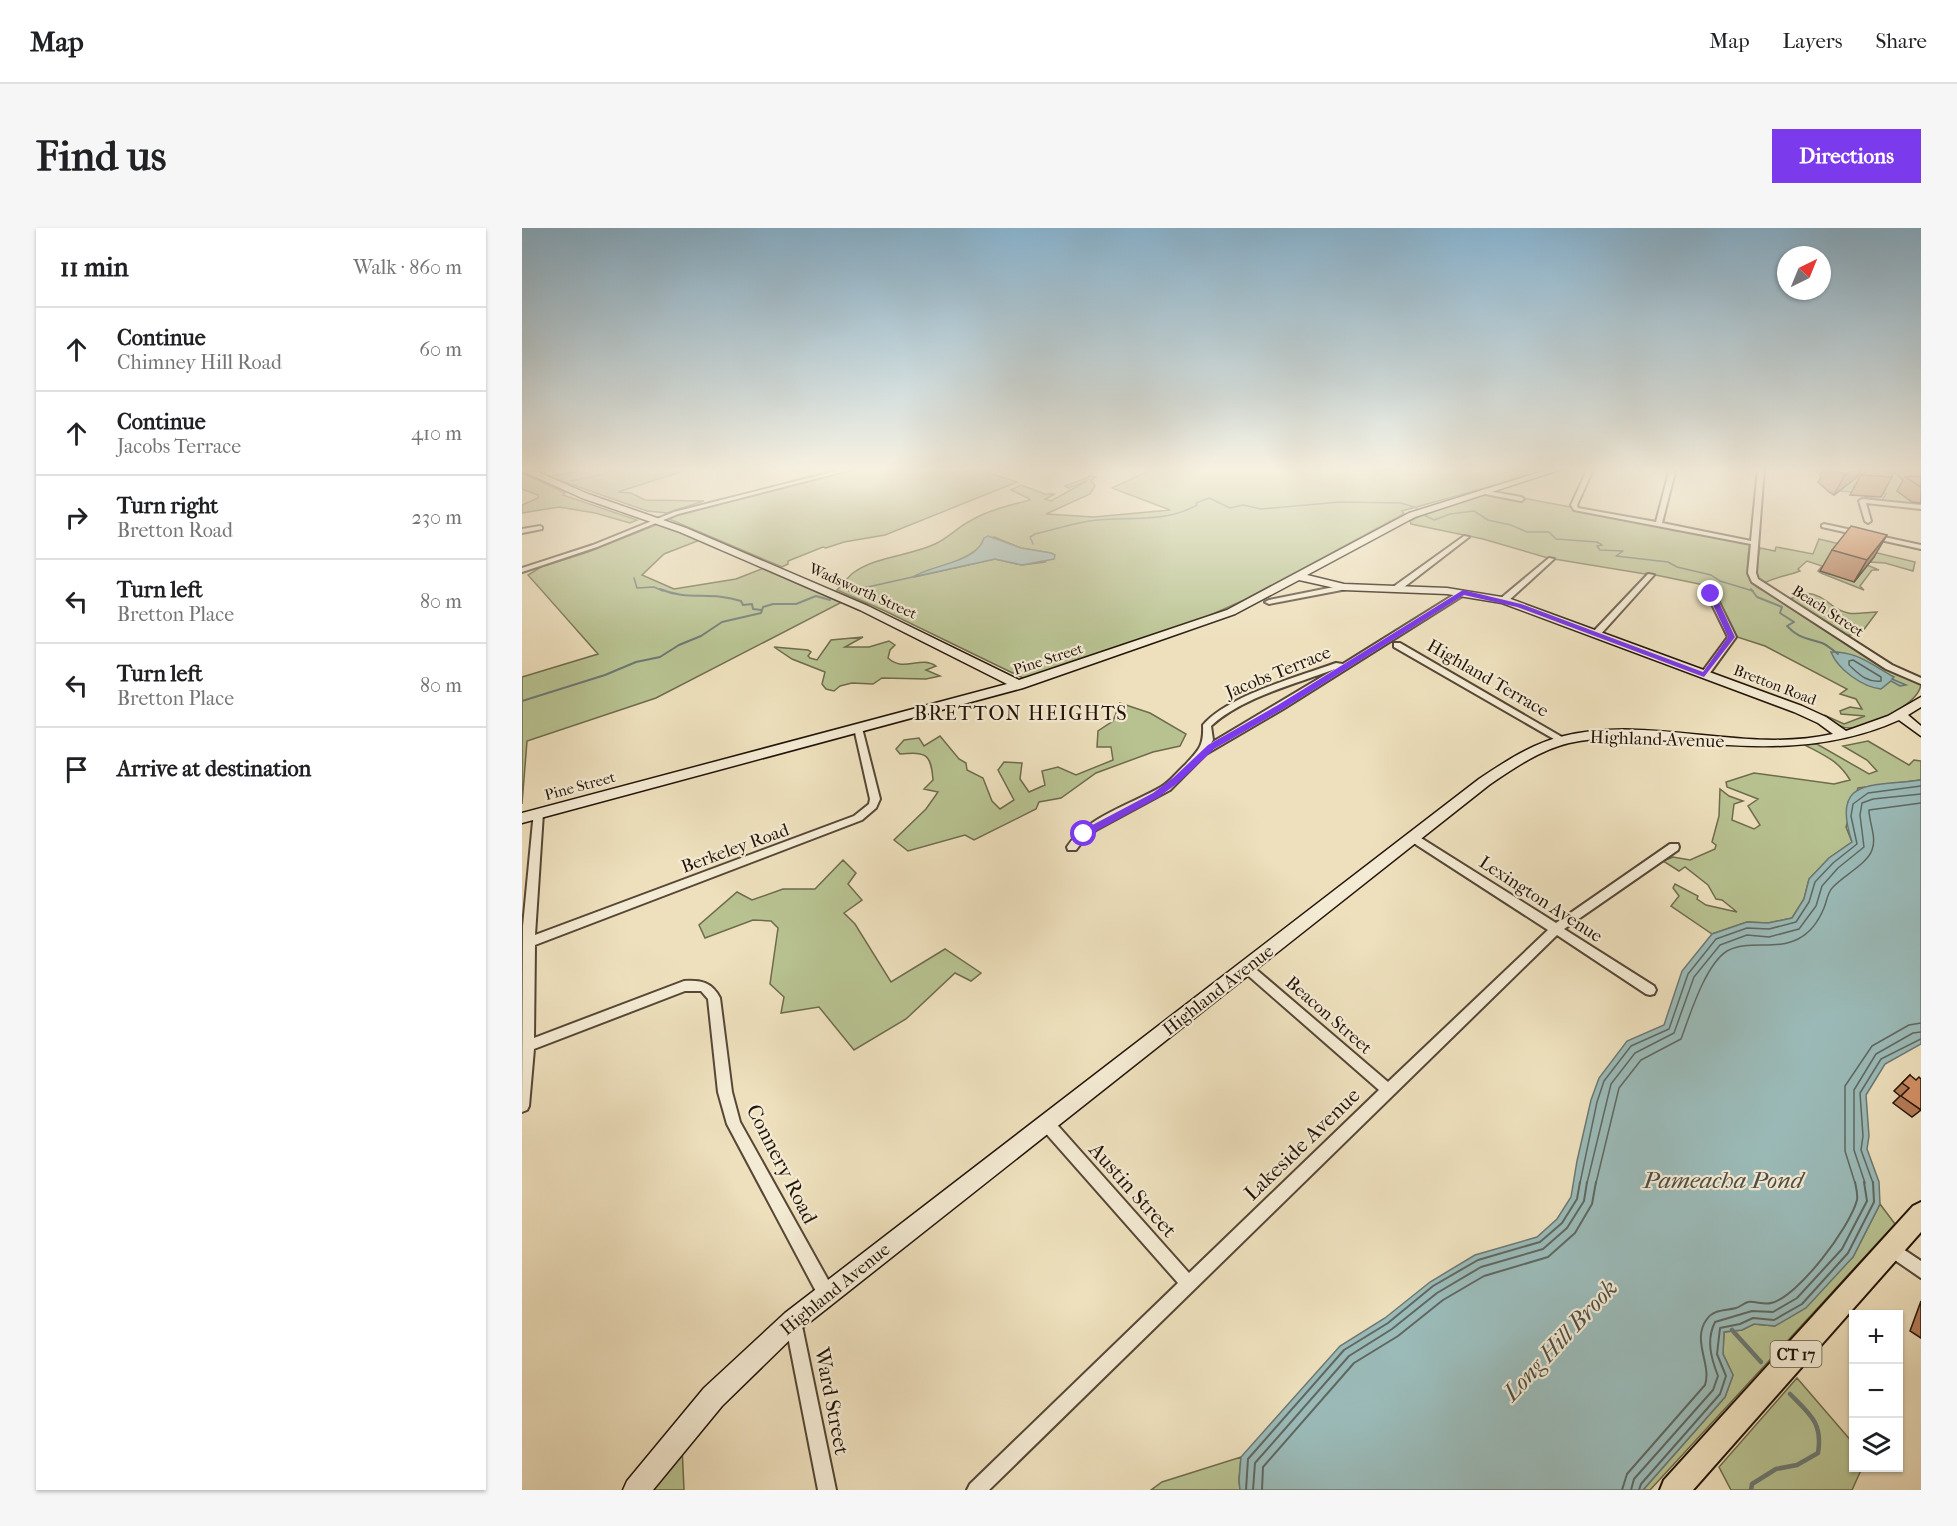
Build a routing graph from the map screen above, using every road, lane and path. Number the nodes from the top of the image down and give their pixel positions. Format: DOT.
graph roads {
  1 [pos="641,527"];
  2 [pos="673,527"];
  3 [pos="1389,527"];
  4 [pos="1668,527"];
  5 [pos="1756,527"];
  6 [pos="1828,527"];
  7 [pos="540,528"];
  8 [pos="522,531"];
  9 [pos="1466,537"];
  10 [pos="1754,543"];
  11 [pos="1921,547"];
  12 [pos="1551,559"];
  13 [pos="522,570"];
  14 [pos="1650,574"];
  15 [pos="1296,576"];
  16 [pos="1344,587"];
  17 [pos="1396,590"];
  18 [pos="1463,592"];
  19 [pos="1711,594"];
  20 [pos="1504,600"];
  21 [pos="1269,603"];
  22 [pos="1596,634"];
  23 [pos="1397,645"];
  24 [pos="1358,658"];
  25 [pos="1704,675"];
  26 [pos="1921,681"];
  27 [pos="1019,685"];
  28 [pos="1921,701"];
  29 [pos="1900,715"];
  30 [pos="858,728"];
  31 [pos="1921,732"];
  32 [pos="1844,736"];
  33 [pos="1562,740"];
  34 [pos="1203,752"];
  35 [pos="538,813"];
  36 [pos="522,818"];
  37 [pos="1413,837"];
  38 [pos="1072,847"];
  39 [pos="1674,847"];
  40 [pos="526,927"];
  41 [pos="1555,930"];
  42 [pos="529,942"];
  43 [pos="1246,968"];
  44 [pos="1650,990"];
  45 [pos="528,1046"];
  46 [pos="1388,1090"];
  47 [pos="522,1106"];
  48 [pos="1047,1124"];
  49 [pos="1921,1214"];
  50 [pos="1891,1249"];
  51 [pos="1921,1270"];
  52 [pos="1189,1284"];
  53 [pos="826,1293"];
  54 [pos="793,1321"];
  55 [pos="636,1490"];
  56 [pos="827,1490"];
  57 [pos="976,1490"];
  58 [pos="1674,1490"];
  1 -- 13 [label="street"];
  2 -- 27 [label="street, Wadsworth Street"];
  3 -- 15 [label="street, Pine Street"];
  4 -- 10 [label="street"];
  5 -- 10 [label="street, Beach Street"];
  6 -- 11 [label="street"];
  7 -- 8 [label="street"];
  9 -- 17 [label="street"];
  10 -- 26 [label="street, Beach Street"];
  12 -- 20 [label="street"];
  14 -- 22 [label="street"];
  15 -- 16 [label="street, Bretton Road"];
  15 -- 27 [label="street, Pine Street"];
  16 -- 17 [label="street, Bretton Road"];
  16 -- 21 [label="street, Bretton Road"];
  17 -- 18 [label="street, Bretton Road"];
  18 -- 20 [label="street, Bretton Road"];
  18 -- 24 [label="street, Jacobs Terrace"];
  19 -- 25 [label="street"];
  20 -- 22 [label="street, Bretton Road"];
  22 -- 25 [label="street, Bretton Road"];
  23 -- 33 [label="street, Highland Terrace"];
  24 -- 34 [label="street, Jacobs Terrace"];
  24 -- 34 [label="street, Jacobs Terrace"];
  25 -- 32 [label="street, Bretton Road"];
  27 -- 30 [label="street, Pine Street"];
  28 -- 29 [label="street, Highland Avenue"];
  29 -- 31 [label="street"];
  29 -- 32 [label="street, Highland Avenue"];
  30 -- 35 [label="street, Pine Street"];
  30 -- 42 [label="street, Berkeley Road"];
  32 -- 33 [label="street, Highland Avenue"];
  33 -- 37 [label="street, Highland Avenue"];
  34 -- 38 [label="street, Jacobs Terrace"];
  35 -- 36 [label="street, Pine Street"];
  35 -- 40 [label="street"];
  37 -- 41 [label="street, Lexington Avenue"];
  37 -- 43 [label="street, Highland Avenue"];
  39 -- 41 [label="street, Lakeside Avenue"];
  40 -- 42 [label="street"];
  41 -- 44 [label="street, Lexington Avenue"];
  41 -- 46 [label="street, Lakeside Avenue"];
  42 -- 45 [label="street"];
  43 -- 46 [label="street, Beacon Street"];
  43 -- 48 [label="street, Highland Avenue"];
  45 -- 47 [label="street"];
  45 -- 53 [label="street, Connery Road"];
  46 -- 52 [label="street, Lakeside Avenue"];
  48 -- 52 [label="street, Austin Street"];
  48 -- 53 [label="street, Highland Avenue"];
  49 -- 50 [label="main road, CT 17"];
  50 -- 51 [label="street"];
  50 -- 58 [label="main road, CT 17"];
  52 -- 57 [label="street, Lakeside Avenue"];
  53 -- 54 [label="street, Highland Avenue"];
  54 -- 55 [label="street, Highland Avenue"];
  54 -- 56 [label="street, Ward Street"];
}
